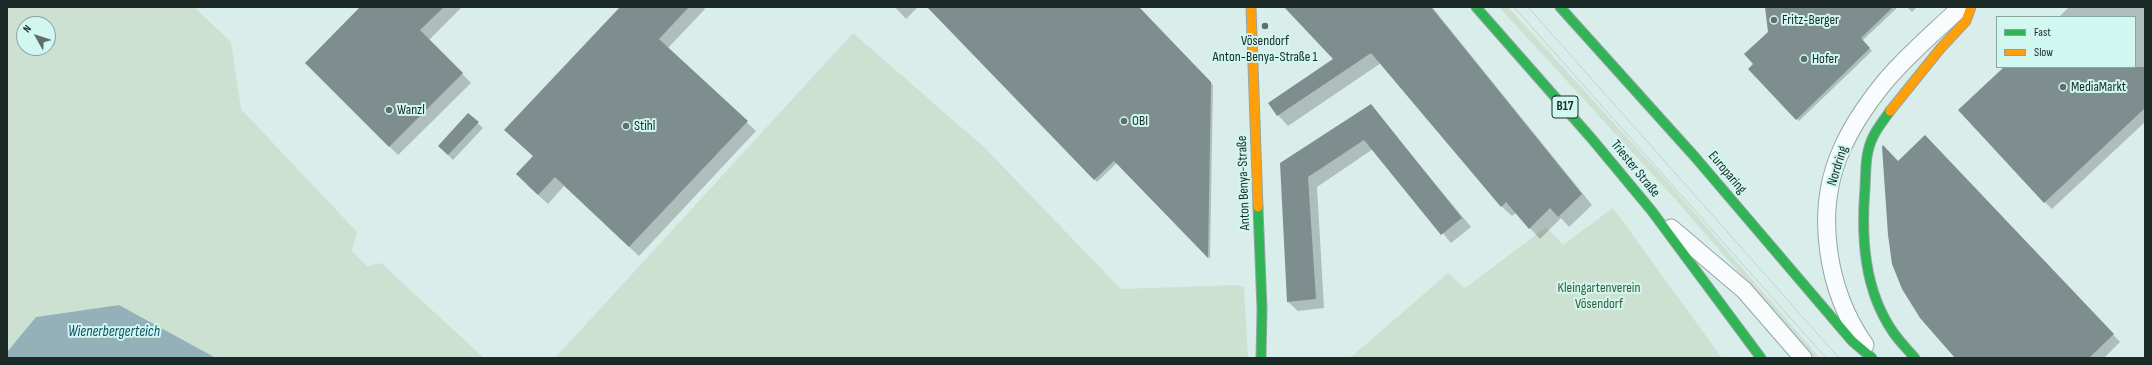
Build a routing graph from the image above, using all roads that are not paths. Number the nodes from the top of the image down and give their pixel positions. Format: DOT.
graph roads {
  1 [pos="1252,7"];
  2 [pos="1476,7"];
  3 [pos="1560,7"];
  4 [pos="1961,7"];
  5 [pos="1971,7"];
  6 [pos="1650,210"];
  7 [pos="1261,358"];
  8 [pos="1761,358"];
  9 [pos="1803,358"];
  10 [pos="1873,358"];
  11 [pos="1915,358"];
  1 -- 7 [label="street, Anton Benya-Straße"];
  2 -- 6 [label="street, Triester Straße / B17"];
  3 -- 10 [label="street, Europaring"];
  4 -- 10 [label="street, Nordring"];
  5 -- 11 [label="street, Nordring"];
  6 -- 8 [label="street, Triester Straße / B17"];
  6 -- 9 [label="street"];
}
